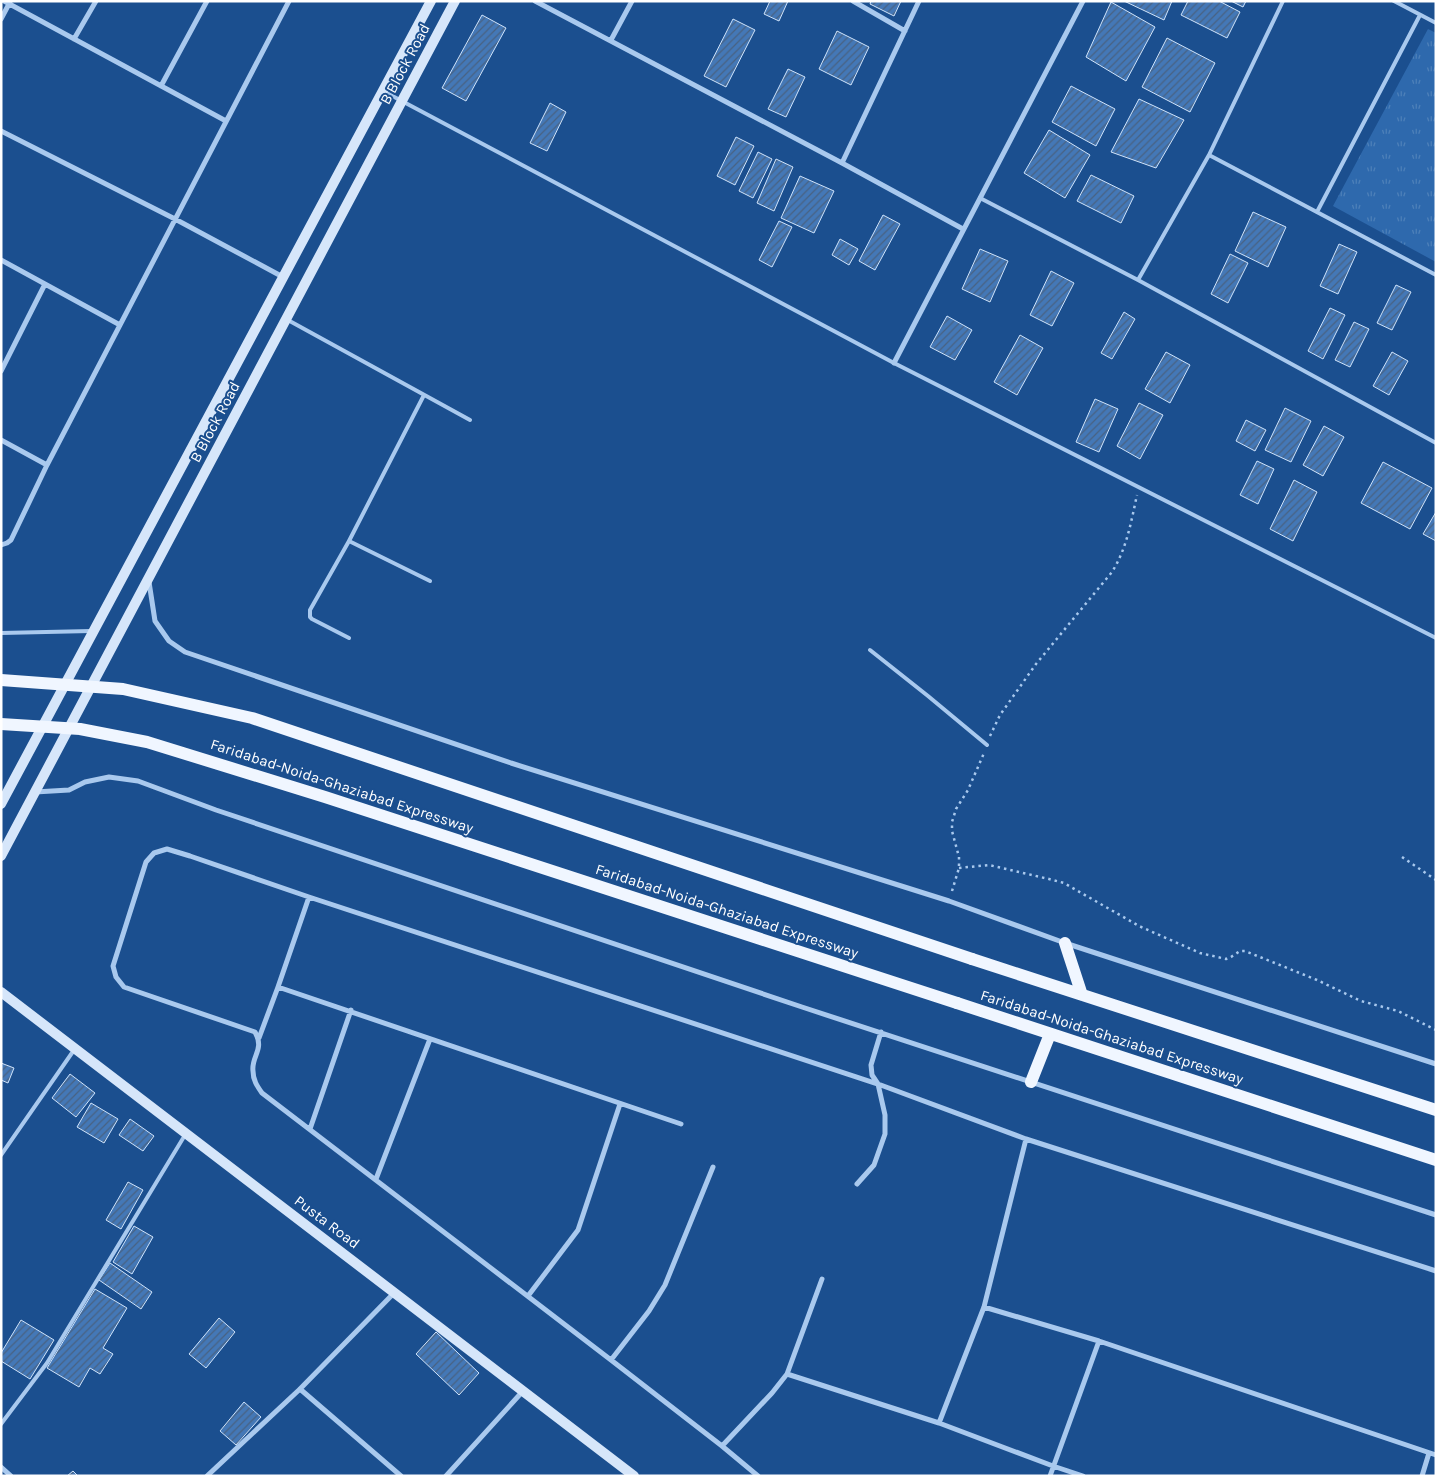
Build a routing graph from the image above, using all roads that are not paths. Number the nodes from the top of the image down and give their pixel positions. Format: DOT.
graph roads {
  1 [pos="96,1"];
  2 [pos="207,1"];
  3 [pos="289,1"];
  4 [pos="431,1"];
  5 [pos="455,1"];
  6 [pos="535,1"];
  7 [pos="632,1"];
  8 [pos="853,1"];
  9 [pos="919,1"];
  10 [pos="1083,1"];
  11 [pos="1283,1"];
  12 [pos="1394,1"];
  13 [pos="8,2"];
  14 [pos="1420,15"];
  15 [pos="1,19"];
  16 [pos="1436,23"];
  17 [pos="905,31"];
  18 [pos="74,39"];
  19 [pos="611,40"];
  20 [pos="160,86"];
  21 [pos="383,91"];
  22 [pos="402,101"];
  23 [pos="226,122"];
  24 [pos="1,131"];
  25 [pos="1209,154"];
  26 [pos="842,163"];
  27 [pos="980,198"];
  28 [pos="1317,212"];
  29 [pos="175,219"];
  30 [pos="963,229"];
  31 [pos="1,260"];
  32 [pos="1436,275"];
  33 [pos="283,277"];
  34 [pos="1138,280"];
  35 [pos="45,284"];
  36 [pos="286,319"];
  37 [pos="120,324"];
  38 [pos="894,363"];
  39 [pos="1,371"];
  40 [pos="424,395"];
  41 [pos="470,420"];
  42 [pos="1,440"];
  43 [pos="1436,443"];
  44 [pos="47,465"];
  45 [pos="349,541"];
  46 [pos="1,545"];
  47 [pos="149,579"];
  48 [pos="430,581"];
  49 [pos="93,631"];
  50 [pos="1,633"];
  51 [pos="350,638"];
  52 [pos="1436,638"];
  53 [pos="870,650"];
  54 [pos="1,680"];
  55 [pos="1,724"];
  56 [pos="987,745"];
  57 [pos="35,792"];
  58 [pos="4,793"];
  59 [pos="1,804"];
  60 [pos="1,856"];
  61 [pos="309,897"];
  62 [pos="1065,944"];
  63 [pos="278,987"];
  64 [pos="1,992"];
  65 [pos="1082,995"];
  66 [pos="351,1010"];
  67 [pos="882,1032"];
  68 [pos="1050,1034"];
  69 [pos="259,1038"];
  70 [pos="430,1039"];
  71 [pos="75,1049"];
  72 [pos="1436,1064"];
  73 [pos="1031,1082"];
  74 [pos="878,1084"];
  75 [pos="620,1104"];
  76 [pos="1436,1110"];
  77 [pos="682,1124"];
  78 [pos="310,1129"];
  79 [pos="186,1133"];
  80 [pos="1026,1139"];
  81 [pos="1,1155"];
  82 [pos="1436,1160"];
  83 [pos="713,1168"];
  84 [pos="376,1179"];
  85 [pos="857,1184"];
  86 [pos="1436,1215"];
  87 [pos="1436,1271"];
  88 [pos="822,1279"];
  89 [pos="394,1293"];
  90 [pos="528,1296"];
  91 [pos="984,1307"];
  92 [pos="1099,1341"];
  93 [pos="611,1360"];
  94 [pos="787,1374"];
  95 [pos="300,1389"];
  96 [pos="523,1391"];
  97 [pos="939,1423"];
  98 [pos="1,1424"];
  99 [pos="722,1446"];
  100 [pos="1429,1453"];
  101 [pos="1436,1455"];
  102 [pos="1053,1466"];
  103 [pos="1,1467"];
  104 [pos="12,1476"];
  105 [pos="207,1476"];
  106 [pos="401,1476"];
  107 [pos="446,1476"];
  108 [pos="634,1476"];
  109 [pos="758,1476"];
  110 [pos="1050,1476"];
  111 [pos="1083,1476"];
  112 [pos="1422,1476"];
  1 -- 18 [label="street"];
  2 -- 20 [label="street"];
  3 -- 23 [label="street"];
  4 -- 21 [label="street, B Block Road"];
  5 -- 22 [label="street, B Block Road"];
  6 -- 19 [label="street"];
  7 -- 19 [label="street"];
  8 -- 17 [label="street"];
  9 -- 17 [label="street"];
  10 -- 27 [label="street"];
  11 -- 25 [label="lane"];
  12 -- 14 [label="lane"];
  13 -- 15 [label="street"];
  13 -- 18 [label="street"];
  14 -- 16 [label="lane"];
  14 -- 28 [label="lane"];
  17 -- 26 [label="street"];
  18 -- 20 [label="street"];
  19 -- 26 [label="street"];
  20 -- 23 [label="street"];
  21 -- 22 [label="lane"];
  21 -- 33 [label="street, B Block Road"];
  22 -- 36 [label="street, B Block Road"];
  22 -- 38 [label="lane"];
  23 -- 29 [label="street"];
  24 -- 29 [label="street"];
  25 -- 28 [label="lane"];
  25 -- 34 [label="lane"];
  26 -- 30 [label="street"];
  27 -- 30 [label="street"];
  27 -- 34 [label="lane"];
  28 -- 32 [label="lane"];
  29 -- 33 [label="street"];
  29 -- 37 [label="street"];
  30 -- 38 [label="street"];
  31 -- 35 [label="street"];
  33 -- 49 [label="street, B Block Road"];
  34 -- 43 [label="lane"];
  35 -- 37 [label="street"];
  35 -- 39 [label="street"];
  36 -- 40 [label="lane"];
  36 -- 47 [label="street, B Block Road"];
  37 -- 44 [label="street"];
  38 -- 52 [label="lane"];
  40 -- 41 [label="lane"];
  40 -- 45 [label="lane"];
  42 -- 44 [label="street"];
  44 -- 46 [label="street"];
  45 -- 48 [label="lane"];
  45 -- 51 [label="lane"];
  47 -- 57 [label="street, B Block Road"];
  47 -- 62 [label="street"];
  49 -- 50 [label="lane"];
  49 -- 58 [label="street, B Block Road"];
  53 -- 56 [label="lane"];
  54 -- 65 [label="main road, Faridabad-Noida-Ghaziabad Expressway, bridge"];
  55 -- 68 [label="main road, Faridabad-Noida-Ghaziabad Expressway, bridge"];
  57 -- 60 [label="street, B Block Road"];
  57 -- 67 [label="street"];
  58 -- 59 [label="street, B Block Road"];
  61 -- 63 [label="street"];
  61 -- 69 [label="street"];
  61 -- 74 [label="street"];
  62 -- 65 [label="main road"];
  62 -- 72 [label="street"];
  63 -- 66 [label="street"];
  63 -- 69 [label="street"];
  64 -- 71 [label="street, Pusta Road"];
  65 -- 76 [label="main road, Faridabad-Noida-Ghaziabad Expressway"];
  66 -- 70 [label="street"];
  66 -- 78 [label="street"];
  67 -- 73 [label="street"];
  67 -- 74 [label="street"];
  68 -- 73 [label="main road"];
  68 -- 82 [label="main road, Faridabad-Noida-Ghaziabad Expressway"];
  69 -- 78 [label="street"];
  70 -- 75 [label="street"];
  70 -- 84 [label="street"];
  71 -- 79 [label="street, Pusta Road"];
  71 -- 81 [label="lane"];
  73 -- 86 [label="street"];
  74 -- 80 [label="street"];
  74 -- 85 [label="street"];
  75 -- 77 [label="street"];
  75 -- 90 [label="street"];
  78 -- 84 [label="street"];
  79 -- 89 [label="street, Pusta Road"];
  79 -- 98 [label="lane"];
  80 -- 87 [label="street"];
  80 -- 91 [label="street"];
  83 -- 93 [label="street"];
  84 -- 90 [label="street"];
  88 -- 94 [label="street"];
  89 -- 95 [label="street"];
  89 -- 96 [label="street, Pusta Road"];
  90 -- 93 [label="street"];
  91 -- 92 [label="street"];
  91 -- 97 [label="street"];
  92 -- 100 [label="street"];
  92 -- 102 [label="street"];
  93 -- 99 [label="street"];
  94 -- 97 [label="street"];
  94 -- 99 [label="street"];
  95 -- 105 [label="street"];
  95 -- 106 [label="street"];
  96 -- 107 [label="street"];
  96 -- 108 [label="street, Pusta Road"];
  97 -- 102 [label="street"];
  99 -- 109 [label="street"];
  100 -- 101 [label="street"];
  100 -- 112 [label="street"];
  102 -- 110 [label="street"];
  102 -- 111 [label="street"];
  103 -- 104 [label="street"];
}
